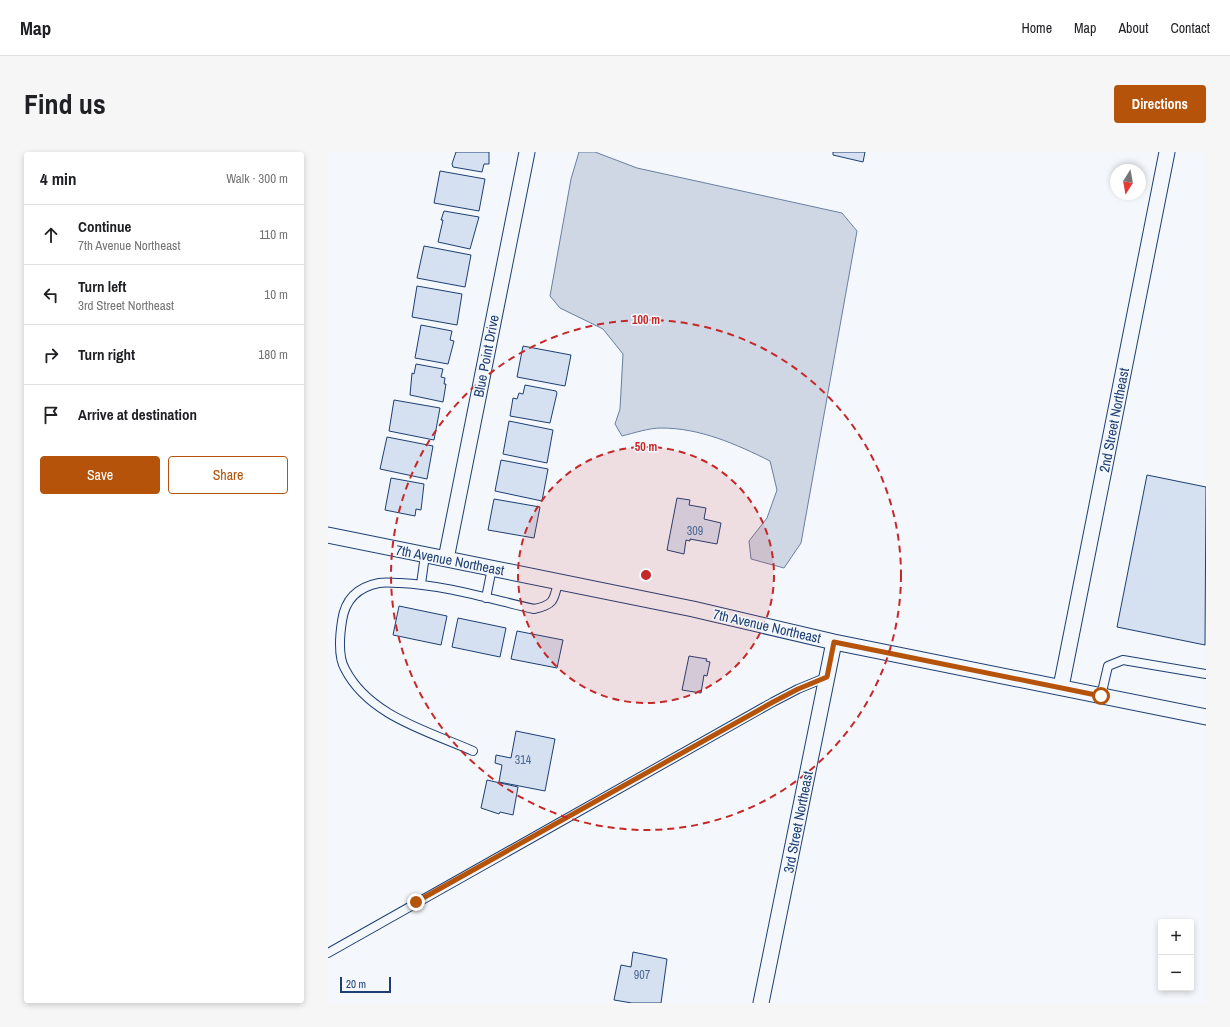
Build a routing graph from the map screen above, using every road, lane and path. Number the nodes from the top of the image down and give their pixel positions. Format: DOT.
graph roads {
  1 [pos="527,152"];
  2 [pos="1167,152"];
  3 [pos="328,536"];
  4 [pos="425,555"];
  5 [pos="446,559"];
  6 [pos="492,568"];
  7 [pos="558,582"];
  8 [pos="421,584"];
  9 [pos="486,598"];
  10 [pos="834,642"];
  11 [pos="1206,674"];
  12 [pos="827,677"];
  13 [pos="1061,687"];
  14 [pos="1101,696"];
  15 [pos="1206,717"];
  16 [pos="473,751"];
  17 [pos="328,953"];
  18 [pos="761,1003"];
  1 -- 5 [label="street, Blue Point Drive"];
  2 -- 13 [label="street, 2nd Street Northeast"];
  3 -- 4 [label="street, 7th Avenue Northeast"];
  4 -- 5 [label="street, 7th Avenue Northeast"];
  4 -- 8 [label="lane"];
  5 -- 6 [label="street, 7th Avenue Northeast"];
  6 -- 7 [label="street, 7th Avenue Northeast"];
  6 -- 9 [label="lane"];
  7 -- 9 [label="lane"];
  7 -- 10 [label="street, 7th Avenue Northeast"];
  8 -- 9 [label="lane"];
  8 -- 16 [label="lane"];
  10 -- 12 [label="street, 3rd Street Northeast"];
  10 -- 13 [label="street, 7th Avenue Northeast"];
  11 -- 14 [label="lane"];
  12 -- 17 [label="lane"];
  12 -- 18 [label="street, 3rd Street Northeast"];
  13 -- 14 [label="street, 7th Avenue Northeast"];
  14 -- 15 [label="street, 7th Avenue Northeast"];
}
